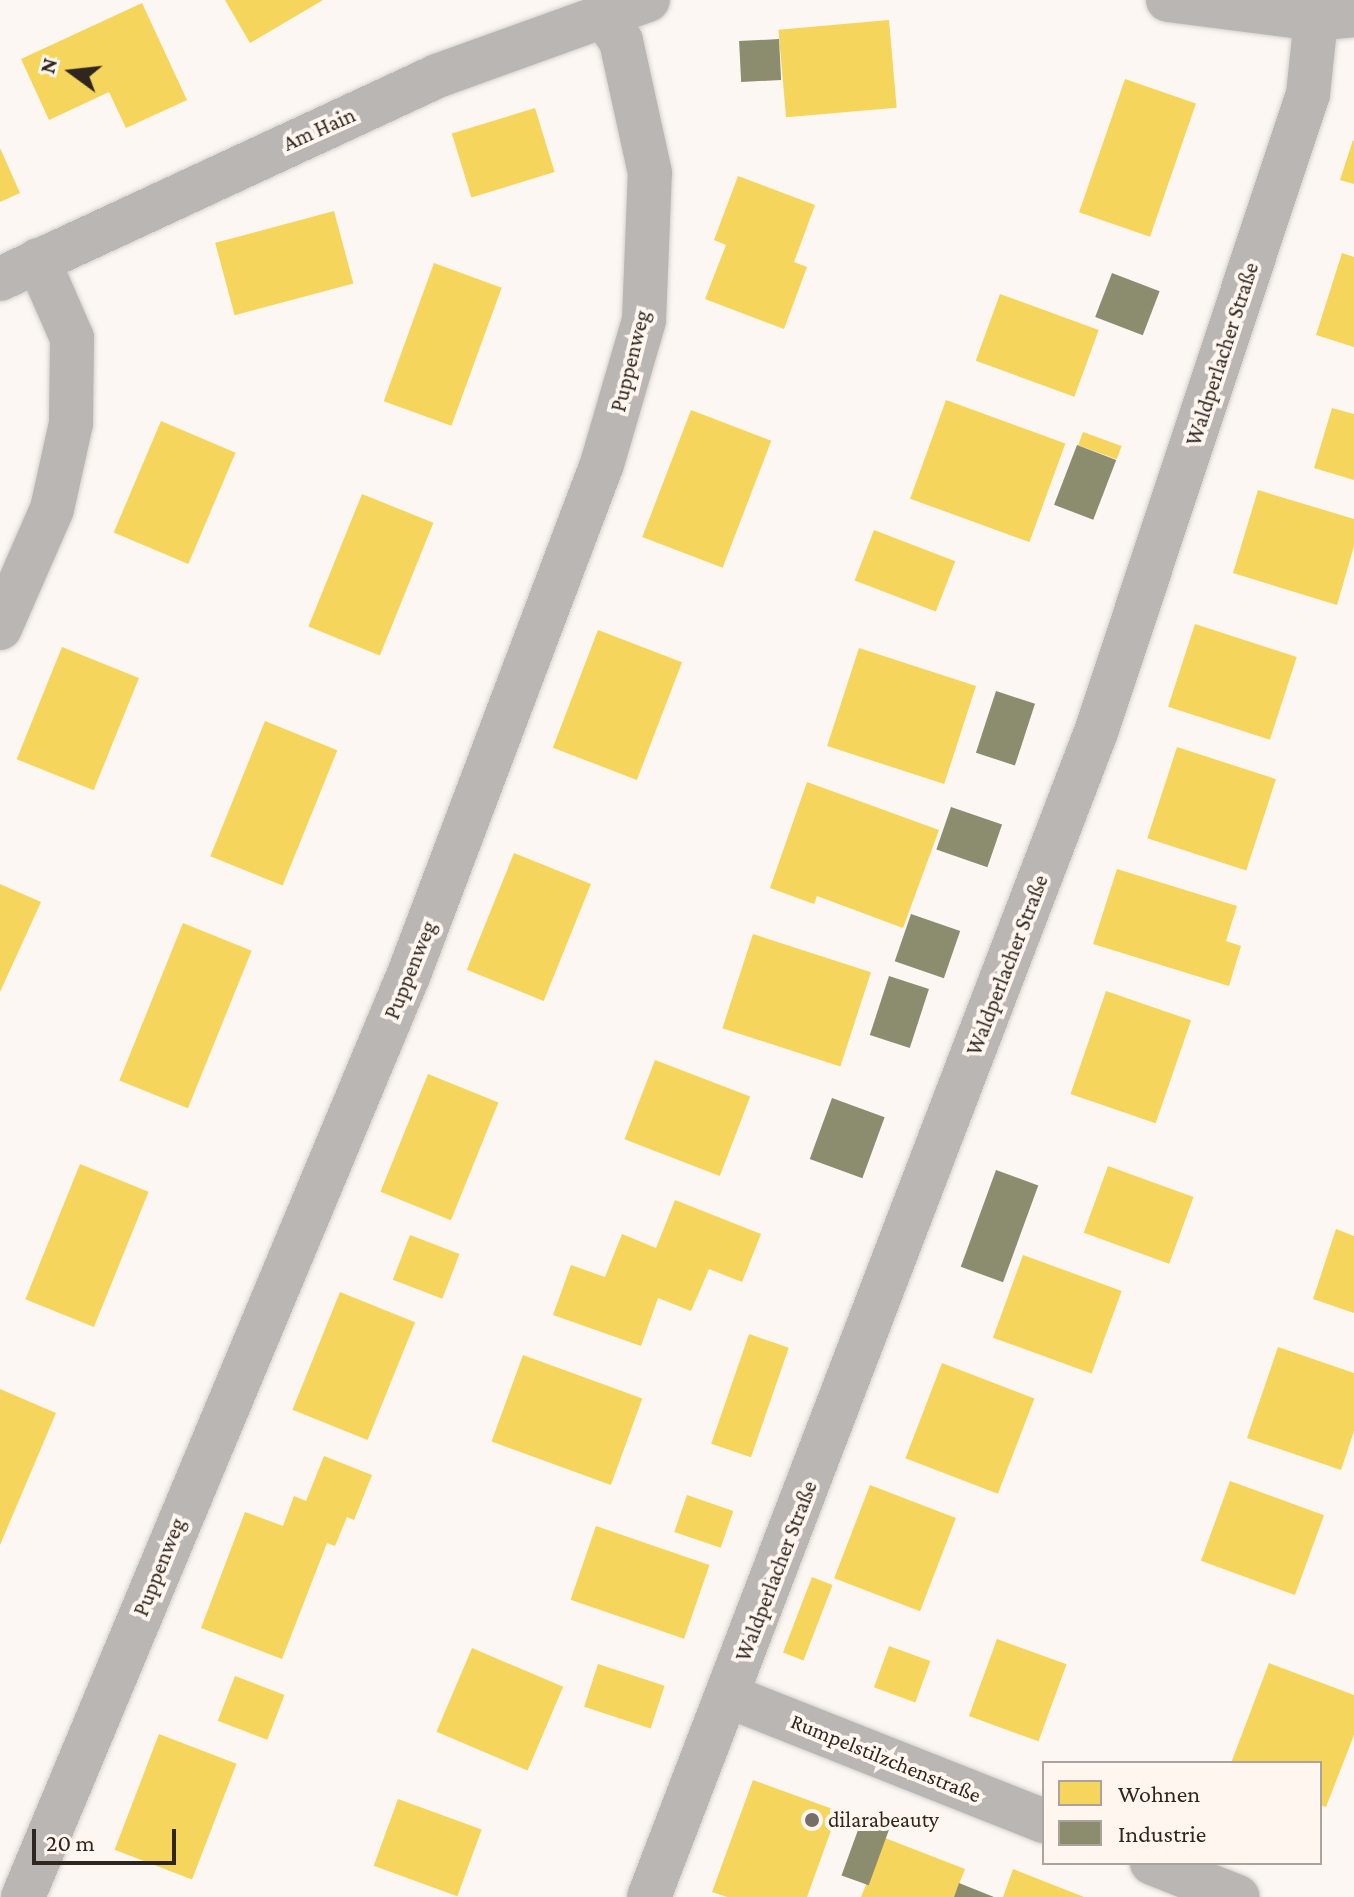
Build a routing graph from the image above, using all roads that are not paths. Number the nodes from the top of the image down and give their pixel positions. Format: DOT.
graph roads {
  1 [pos="648,0"];
  2 [pos="1168,0"];
  3 [pos="603,15"];
  4 [pos="1335,17"];
  5 [pos="19,270"];
  6 [pos="0,628"];
  7 [pos="728,1696"];
  8 [pos="1042,1820"];
  9 [pos="1157,1865"];
  10 [pos="23,1897"];
  11 [pos="649,1897"];
  12 [pos="1238,1897"];
  1 -- 3 [label="street, Am Hain"];
  2 -- 4 [label="street"];
  3 -- 5 [label="street, Am Hain"];
  3 -- 10 [label="street, Puppenweg"];
  4 -- 7 [label="street, Waldperlacher Straße"];
  5 -- 6 [label="street"];
  7 -- 8 [label="street, Rumpelstilzchenstraße"];
  7 -- 11 [label="street, Waldperlacher Straße"];
  9 -- 12 [label="street"];
}
